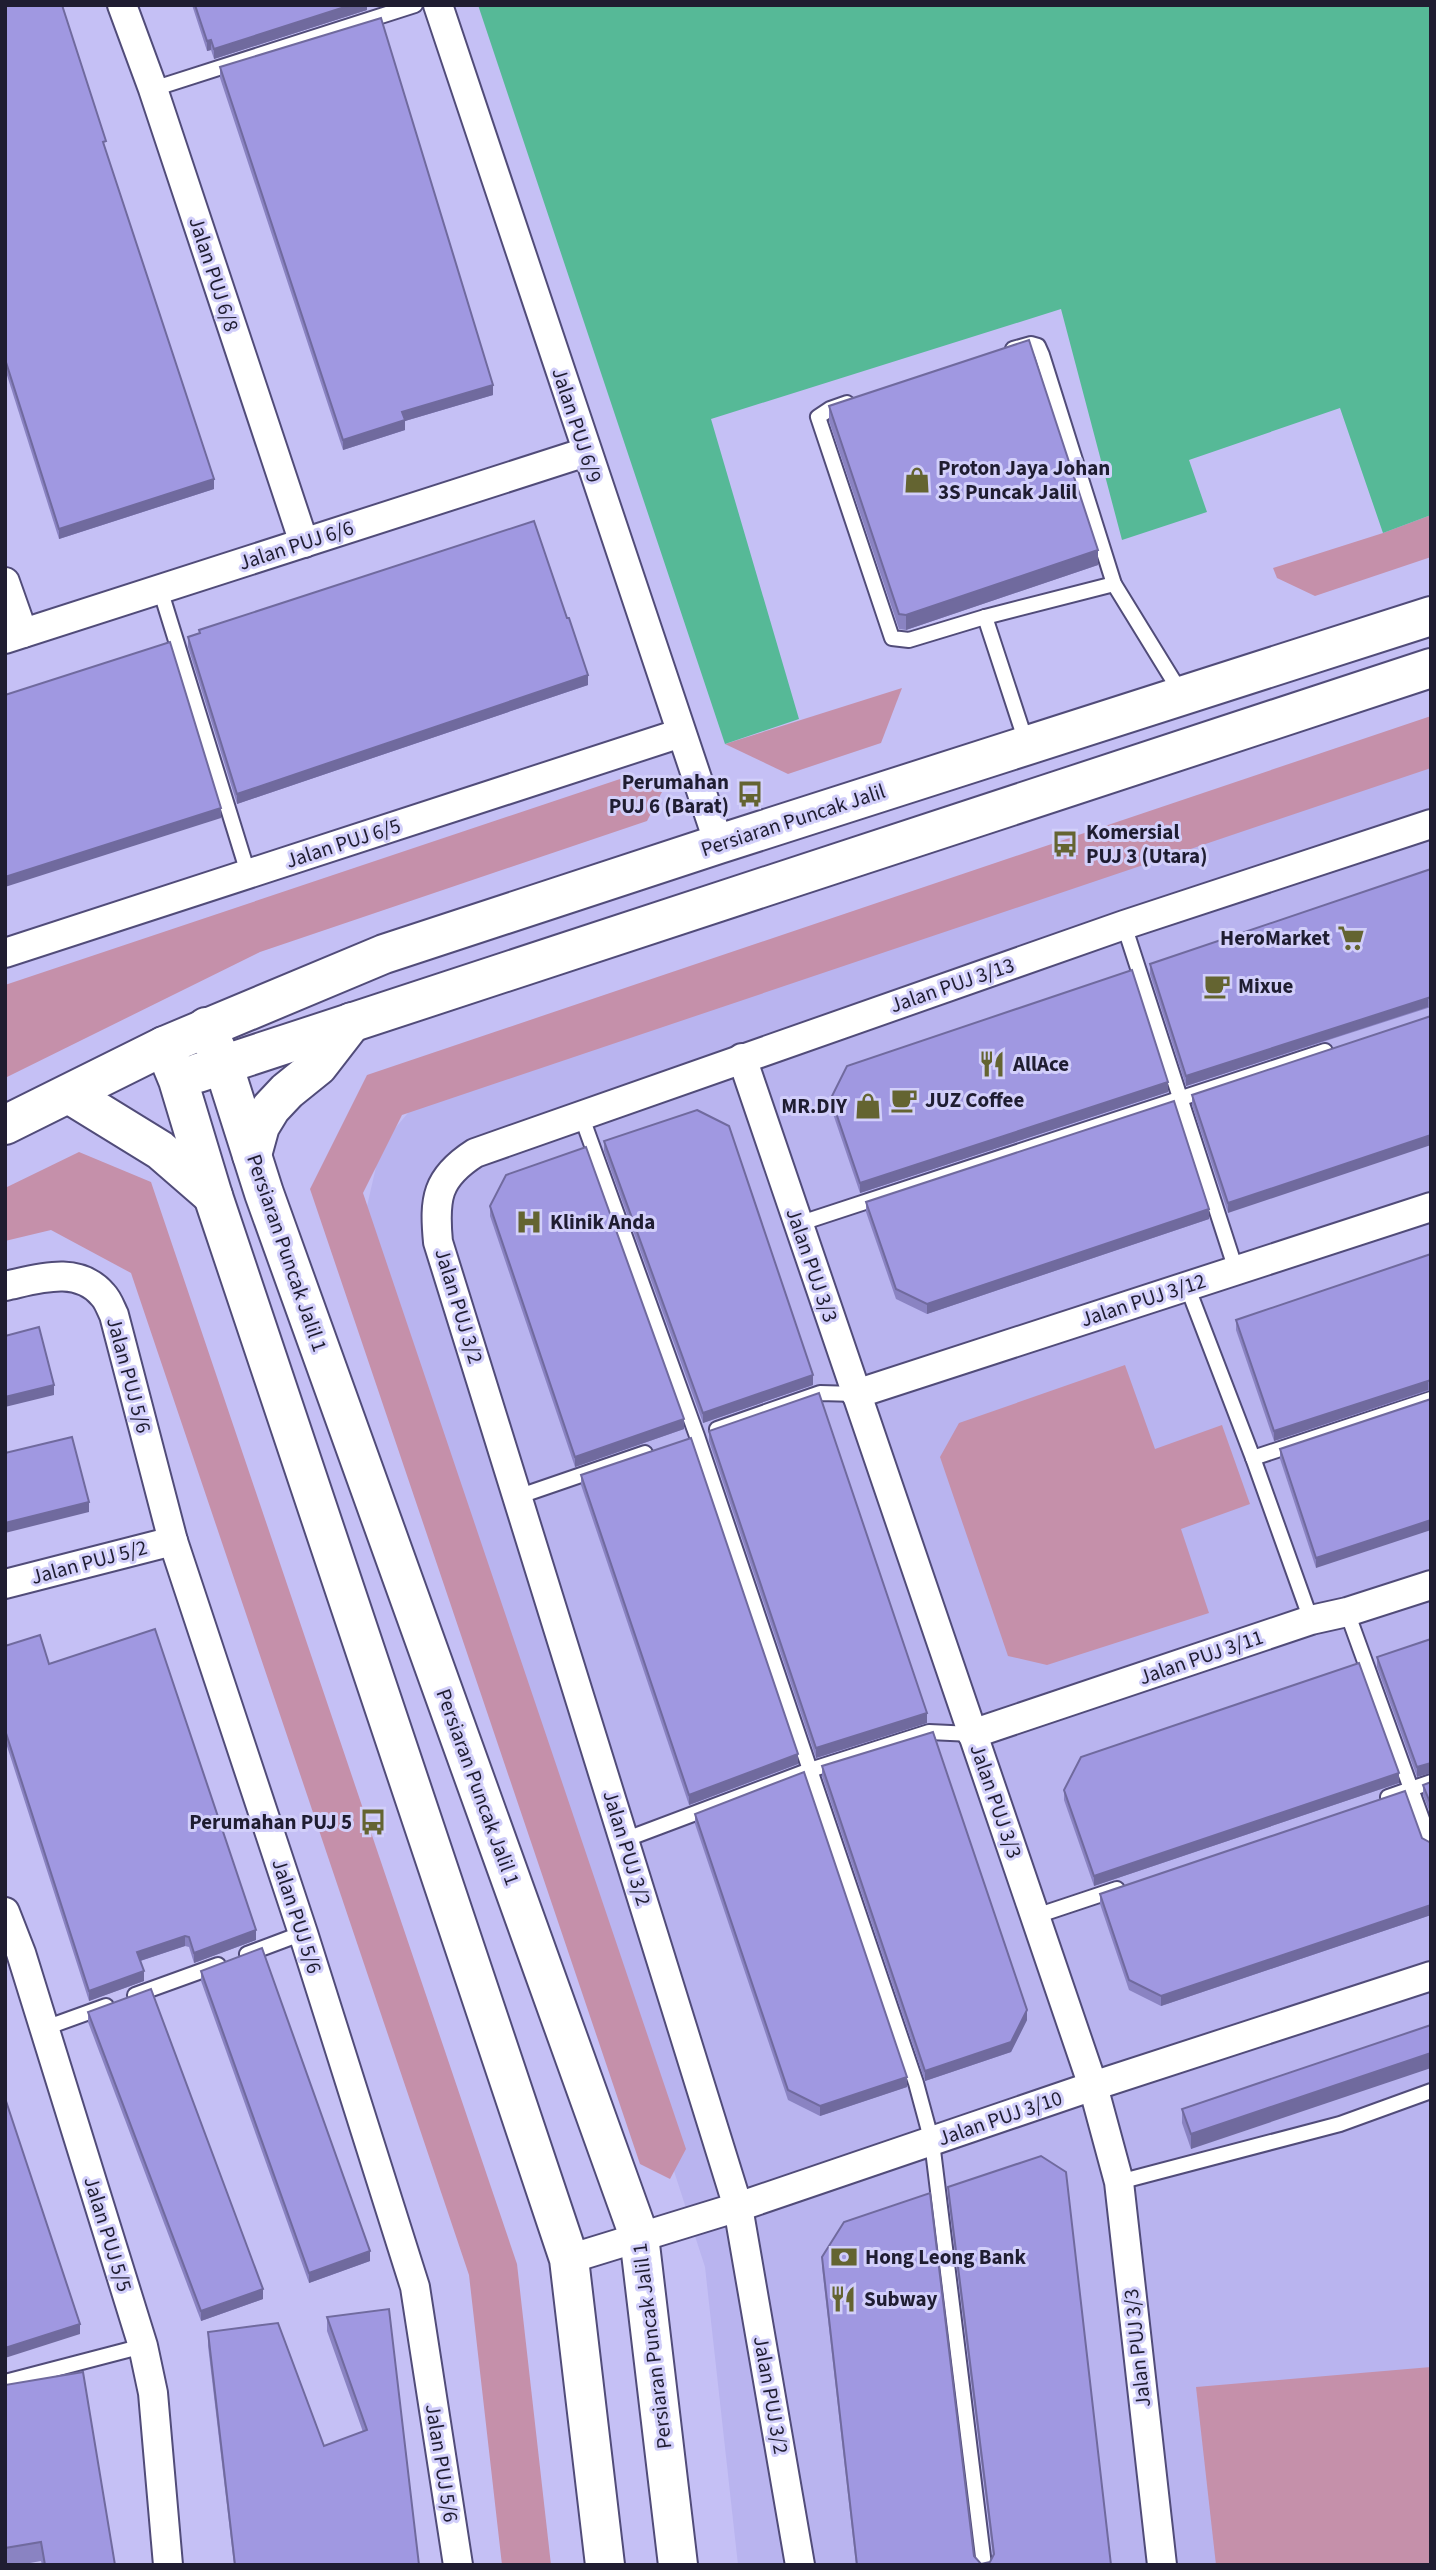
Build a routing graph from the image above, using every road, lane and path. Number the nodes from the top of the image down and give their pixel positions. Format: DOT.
graph roads {
  1 [pos="122,5"];
  2 [pos="415,5"];
  3 [pos="438,5"];
  4 [pos="153,89"];
  5 [pos="993,356"];
  6 [pos="855,401"];
  7 [pos="586,452"];
  8 [pos="304,543"];
  9 [pos="5,582"];
  10 [pos="1114,584"];
  11 [pos="160,589"];
  12 [pos="1431,616"];
  13 [pos="985,617"];
  14 [pos="14,636"];
  15 [pos="1431,668"];
  16 [pos="1182,696"];
  17 [pos="681,733"];
  18 [pos="1027,745"];
  19 [pos="1431,824"];
  20 [pos="719,844"];
  21 [pos="248,873"];
  22 [pos="1124,925"];
  23 [pos="5,953"];
  24 [pos="352,1022"];
  25 [pos="206,1027"];
  26 [pos="1338,1047"];
  27 [pos="741,1058"];
  28 [pos="171,1063"];
  29 [pos="223,1064"];
  30 [pos="73,1091"];
  31 [pos="1180,1098"];
  32 [pos="581,1115"];
  33 [pos="5,1125"];
  34 [pos="475,1153"];
  35 [pos="252,1155"];
  36 [pos="213,1196"];
  37 [pos="1431,1207"];
  38 [pos="798,1224"];
  39 [pos="1236,1270"];
  40 [pos="5,1286"];
  41 [pos="1187,1286"];
  42 [pos="856,1394"];
  43 [pos="1431,1399"];
  44 [pos="690,1438"];
  45 [pos="658,1449"];
  46 [pos="1253,1458"];
  47 [pos="517,1497"];
  48 [pos="173,1541"];
  49 [pos="5,1584"];
  50 [pos="1431,1585"];
  51 [pos="1347,1612"];
  52 [pos="1311,1620"];
  53 [pos="972,1734"];
  54 [pos="810,1770"];
  55 [pos="1431,1782"];
  56 [pos="1411,1789"];
  57 [pos="1372,1802"];
  58 [pos="624,1840"];
  59 [pos="1431,1844"];
  60 [pos="1126,1886"];
  61 [pos="5,1912"];
  62 [pos="1036,1916"];
  63 [pos="303,1933"];
  64 [pos="1431,1976"];
  65 [pos="45,2028"];
  66 [pos="1093,2086"];
  67 [pos="1431,2091"];
  68 [pos="932,2142"];
  69 [pos="1119,2182"];
  70 [pos="738,2207"];
  71 [pos="639,2236"];
  72 [pos="569,2259"];
  73 [pos="143,2346"];
  74 [pos="5,2382"];
  75 [pos="168,2565"];
  76 [pos="458,2565"];
  77 [pos="605,2565"];
  78 [pos="678,2565"];
  79 [pos="800,2565"];
  80 [pos="984,2565"];
  81 [pos="1162,2565"];
  1 -- 4 [label="street, Jalan PUJ 6/8"];
  2 -- 4 [label="lane"];
  3 -- 7 [label="street, Jalan PUJ 6/9"];
  4 -- 8 [label="street, Jalan PUJ 6/8"];
  5 -- 10 [label="lane"];
  6 -- 13 [label="lane"];
  7 -- 8 [label="street, Jalan PUJ 6/6"];
  7 -- 17 [label="street, Jalan PUJ 6/9"];
  8 -- 11 [label="street, Jalan PUJ 6/6"];
  9 -- 14 [label="street"];
  10 -- 13 [label="lane"];
  10 -- 16 [label="lane"];
  11 -- 14 [label="street, Jalan PUJ 6/6"];
  11 -- 21 [label="lane"];
  12 -- 16 [label="main road, Persiaran Puncak Jalil"];
  13 -- 18 [label="lane"];
  15 -- 24 [label="main road"];
  16 -- 18 [label="main road, Persiaran Puncak Jalil"];
  17 -- 20 [label="street, Jalan PUJ 6/9"];
  17 -- 21 [label="street, Jalan PUJ 6/5"];
  18 -- 20 [label="main road, Persiaran Puncak Jalil"];
  19 -- 22 [label="street, Jalan PUJ 3/13"];
  20 -- 25 [label="main road, Persiaran Puncak Jalil"];
  21 -- 23 [label="street, Jalan PUJ 6/5"];
  22 -- 27 [label="street, Jalan PUJ 3/13"];
  22 -- 31 [label="lane"];
  24 -- 29 [label="main road"];
  24 -- 35 [label="main road"];
  25 -- 28 [label="main road, Persiaran Puncak Jalil"];
  25 -- 29 [label="main road, Persiaran Puncak Jalil 1"];
  26 -- 31 [label="lane"];
  27 -- 32 [label="street, Jalan PUJ 3/13"];
  27 -- 38 [label="street, Jalan PUJ 3/3"];
  28 -- 29 [label="main road"];
  28 -- 30 [label="main road"];
  28 -- 36 [label="main road"];
  29 -- 35 [label="main road, Persiaran Puncak Jalil 1"];
  30 -- 33 [label="main road"];
  30 -- 36 [label="main road"];
  31 -- 38 [label="lane"];
  31 -- 39 [label="lane"];
  32 -- 34 [label="street, Jalan PUJ 3/13"];
  32 -- 44 [label="lane"];
  34 -- 47 [label="street, Jalan PUJ 3/2"];
  35 -- 71 [label="main road, Persiaran Puncak Jalil 1"];
  36 -- 72 [label="main road"];
  37 -- 39 [label="street, Jalan PUJ 3/12"];
  38 -- 42 [label="street, Jalan PUJ 3/3"];
  39 -- 41 [label="street, Jalan PUJ 3/12"];
  40 -- 48 [label="street, Jalan PUJ 5/6"];
  41 -- 42 [label="street, Jalan PUJ 3/12"];
  41 -- 46 [label="lane"];
  42 -- 44 [label="lane"];
  42 -- 53 [label="street, Jalan PUJ 3/3"];
  43 -- 46 [label="lane"];
  44 -- 54 [label="lane"];
  45 -- 47 [label="lane"];
  46 -- 52 [label="lane"];
  47 -- 58 [label="street, Jalan PUJ 3/2"];
  48 -- 49 [label="street, Jalan PUJ 5/2"];
  48 -- 63 [label="street, Jalan PUJ 5/6"];
  50 -- 51 [label="street, Jalan PUJ 3/11"];
  51 -- 52 [label="street, Jalan PUJ 3/11"];
  51 -- 56 [label="lane"];
  52 -- 53 [label="street, Jalan PUJ 3/11"];
  53 -- 54 [label="lane"];
  53 -- 62 [label="street, Jalan PUJ 3/3"];
  54 -- 58 [label="lane"];
  54 -- 68 [label="lane"];
  55 -- 56 [label="lane"];
  56 -- 57 [label="lane"];
  56 -- 59 [label="lane"];
  58 -- 70 [label="street, Jalan PUJ 3/2"];
  60 -- 62 [label="lane"];
  61 -- 65 [label="street, Jalan PUJ 5/5"];
  62 -- 66 [label="street, Jalan PUJ 3/3"];
  63 -- 65 [label="lane"];
  63 -- 76 [label="street, Jalan PUJ 5/6"];
  64 -- 66 [label="street, Jalan PUJ 3/10"];
  65 -- 73 [label="street, Jalan PUJ 5/5"];
  66 -- 68 [label="street, Jalan PUJ 3/10"];
  66 -- 69 [label="street, Jalan PUJ 3/3"];
  67 -- 69 [label="lane"];
  68 -- 70 [label="street, Jalan PUJ 3/10"];
  68 -- 80 [label="lane"];
  69 -- 81 [label="street, Jalan PUJ 3/3"];
  70 -- 71 [label="street, Jalan PUJ 3/10"];
  70 -- 79 [label="street, Jalan PUJ 3/2"];
  71 -- 72 [label="street, Jalan PUJ 3/10"];
  71 -- 78 [label="main road, Persiaran Puncak Jalil 1"];
  72 -- 77 [label="main road"];
  73 -- 74 [label="lane"];
  73 -- 75 [label="street, Jalan PUJ 5/5"];
}
